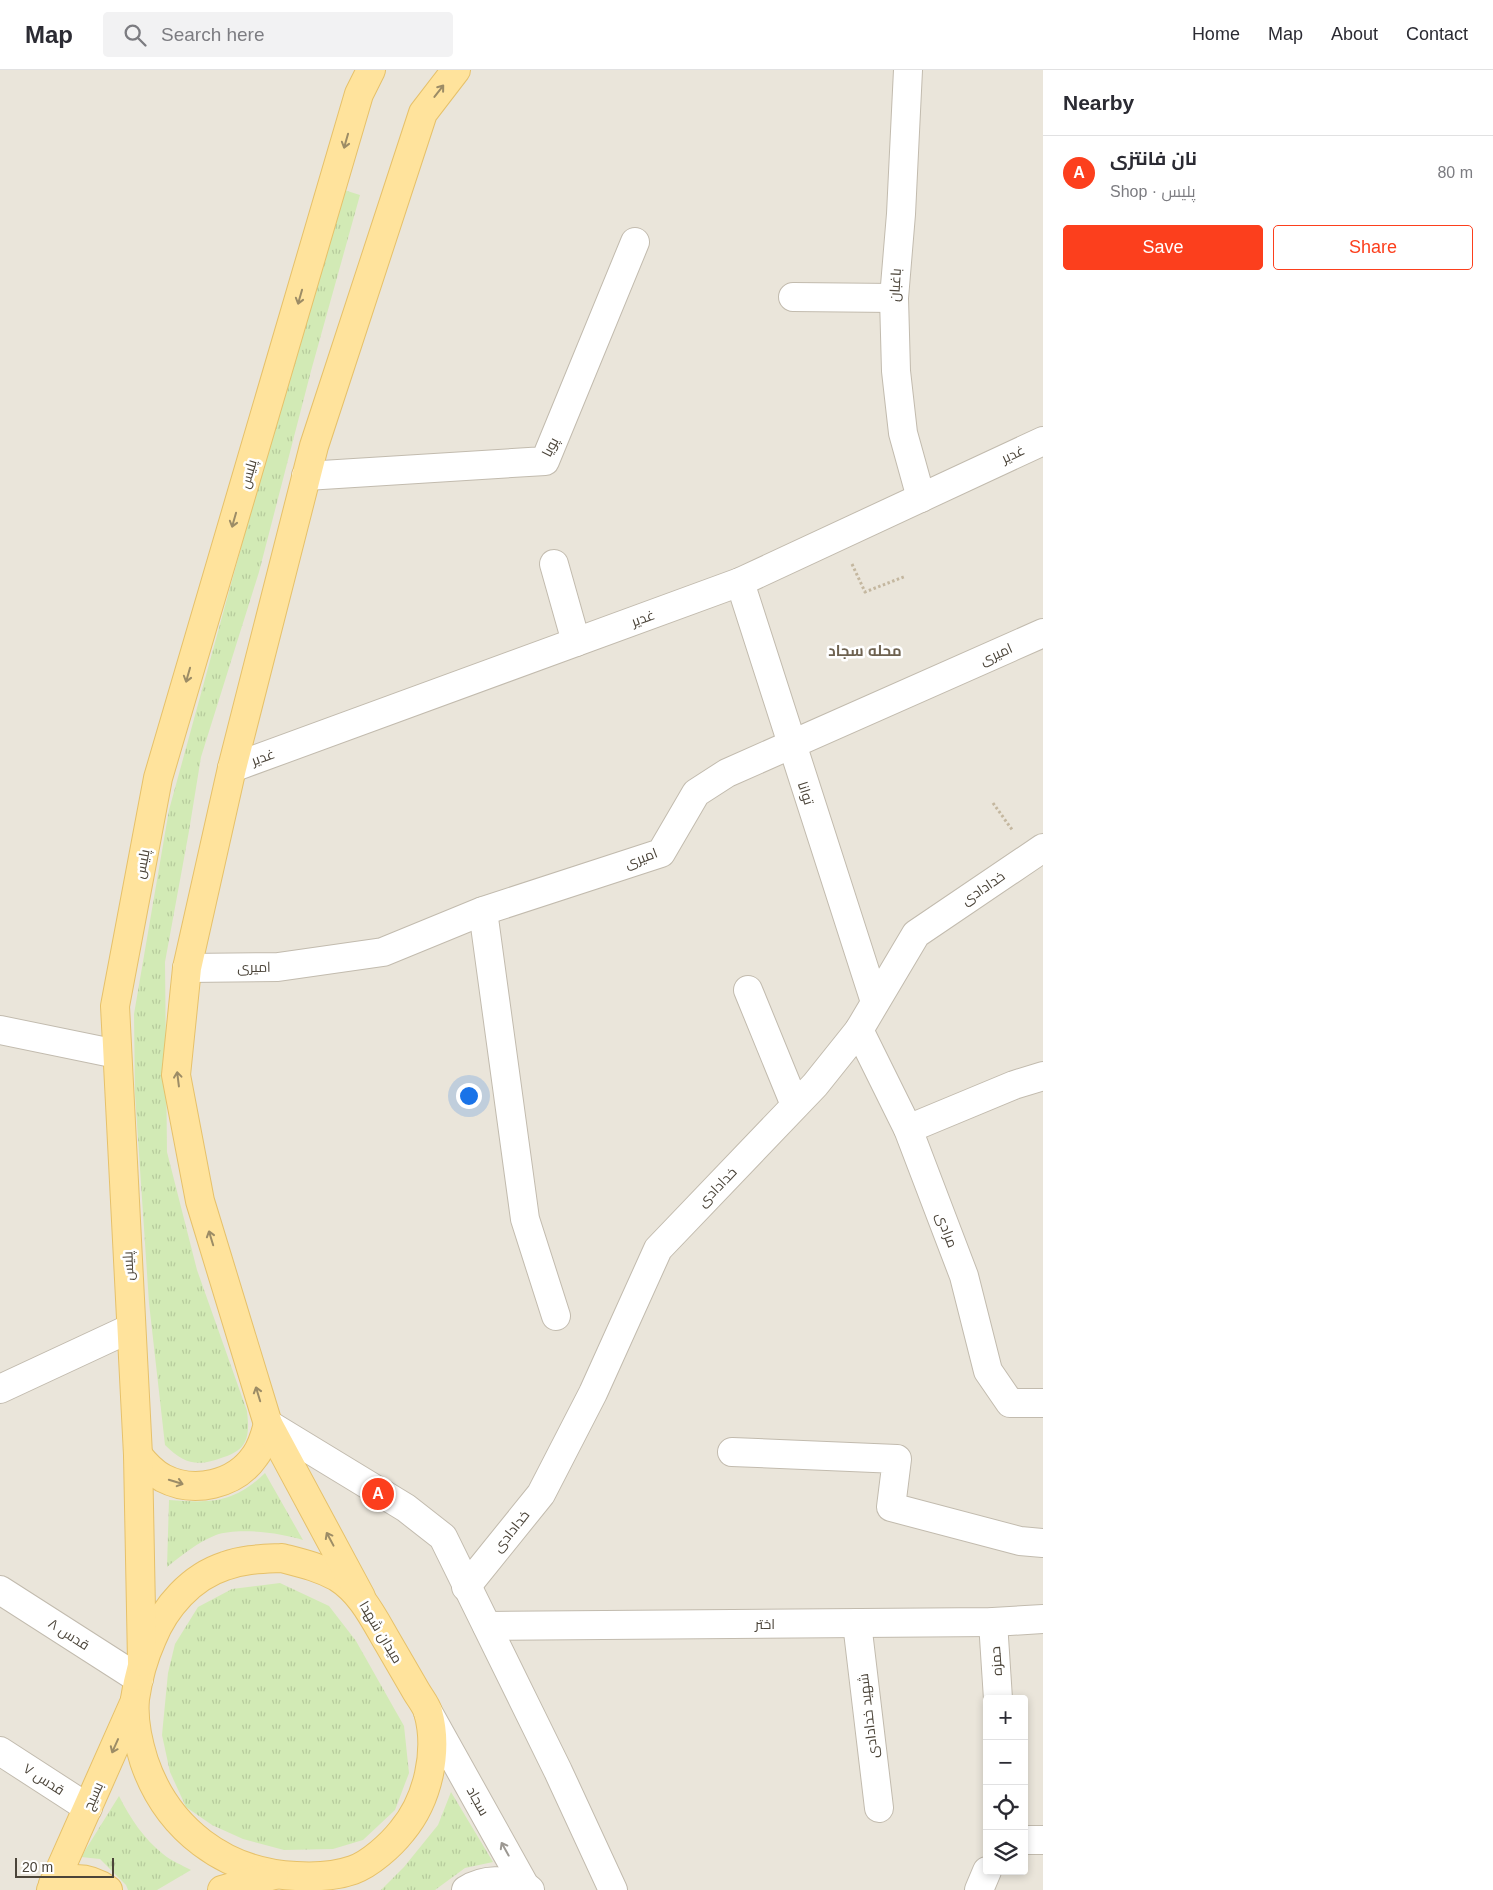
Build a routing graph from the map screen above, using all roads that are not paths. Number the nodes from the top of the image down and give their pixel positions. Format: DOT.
graph roads {
  1 [pos="371,70"];
  2 [pos="456,70"];
  3 [pos="908,70"];
  4 [pos="635,242"];
  5 [pos="793,297"];
  6 [pos="894,298"];
  7 [pos="1042,444"];
  8 [pos="306,476"];
  9 [pos="921,498"];
  10 [pos="554,564"];
  11 [pos="740,582"];
  12 [pos="1043,633"];
  13 [pos="576,642"];
  14 [pos="791,745"];
  15 [pos="232,768"];
  16 [pos="1043,848"];
  17 [pos="483,911"];
  18 [pos="188,968"];
  19 [pos="748,990"];
  20 [pos="875,1002"];
  21 [pos="0,1030"];
  22 [pos="858,1030"];
  23 [pos="117,1054"];
  24 [pos="1043,1076"];
  25 [pos="796,1105"];
  26 [pos="908,1128"];
  27 [pos="556,1316"];
  28 [pos="131,1328"];
  29 [pos="0,1389"];
  30 [pos="1043,1403"];
  31 [pos="268,1424"];
  32 [pos="732,1452"];
  33 [pos="138,1455"];
  34 [pos="1043,1543"];
  35 [pos="466,1587"];
  36 [pos="0,1590"];
  37 [pos="361,1597"];
  38 [pos="1043,1619"];
  39 [pos="993,1622"];
  40 [pos="857,1623"];
  41 [pos="487,1626"];
  42 [pos="138,1681"];
  43 [pos="998,1695"];
  44 [pos="428,1711"];
  45 [pos="0,1751"];
  46 [pos="88,1808"];
  47 [pos="879,1808"];
  48 [pos="1028,1840"];
  49 [pos="1043,1840"];
  50 [pos="274,1875"];
  51 [pos="985,1875"];
  52 [pos="323,1884"];
  53 [pos="52,1887"];
  54 [pos="528,1888"];
  55 [pos="108,1890"];
  56 [pos="222,1890"];
  57 [pos="466,1890"];
  58 [pos="613,1890"];
  59 [pos="979,1890"];
  1 -- 23 [label="main road, پلیس, one-way"];
  8 -- 2 [label="main road, one-way"];
  3 -- 6 [label="street, باغبان"];
  4 -- 8 [label="street, پویا"];
  5 -- 6 [label="street"];
  6 -- 9 [label="street, باغبان"];
  7 -- 9 [label="street, غدیر"];
  8 -- 15 [label="main road"];
  9 -- 11 [label="street, غدیر"];
  10 -- 13 [label="street"];
  11 -- 13 [label="street, غدیر"];
  11 -- 14 [label="street, توانا"];
  12 -- 14 [label="street, امیری"];
  13 -- 15 [label="street, غدیر"];
  14 -- 17 [label="street, امیری"];
  14 -- 20 [label="street, توانا"];
  15 -- 18 [label="main road"];
  16 -- 20 [label="street, خدادادی"];
  17 -- 18 [label="street, امیری"];
  17 -- 27 [label="street"];
  31 -- 18 [label="main road, one-way"];
  19 -- 25 [label="street"];
  20 -- 22 [label="street, خدادادی"];
  21 -- 23 [label="street"];
  22 -- 25 [label="street, خدادادی"];
  22 -- 26 [label="street, مرادی"];
  23 -- 28 [label="main road, پلیس"];
  24 -- 26 [label="street"];
  25 -- 35 [label="street, خدادادی"];
  26 -- 30 [label="street, مرادی"];
  28 -- 29 [label="street"];
  28 -- 33 [label="main road, پلیس"];
  33 -- 31 [label="main road, one-way"];
  31 -- 35 [label="street"];
  37 -- 31 [label="main road, one-way"];
  32 -- 34 [label="street"];
  33 -- 42 [label="main road, پلیس"];
  35 -- 41 [label="street"];
  36 -- 42 [label="street, قدس ۸"];
  37 -- 42 [label="main road, میدان شهدا"];
  37 -- 44 [label="main road, میدان شهدا"];
  38 -- 39 [label="street, اختر"];
  39 -- 40 [label="street, اختر"];
  39 -- 43 [label="street, حمزه"];
  40 -- 41 [label="street, اختر"];
  40 -- 47 [label="street, شهید خدادادی"];
  41 -- 58 [label="street"];
  42 -- 46 [label="main road, بسیج, one-way"];
  42 -- 50 [label="main road, میدان شهدا"];
  44 -- 52 [label="main road, میدان شهدا"];
  54 -- 44 [label="street, سجاد, one-way"];
  45 -- 46 [label="street, قدس ۷"];
  46 -- 53 [label="main road, بسیج"];
  48 -- 49 [label="street"];
  50 -- 52 [label="main road, میدان شهدا"];
  50 -- 56 [label="main road"];
  51 -- 59 [label="street"];
  53 -- 55 [label="main road"];
  54 -- 57 [label="street"];
}
